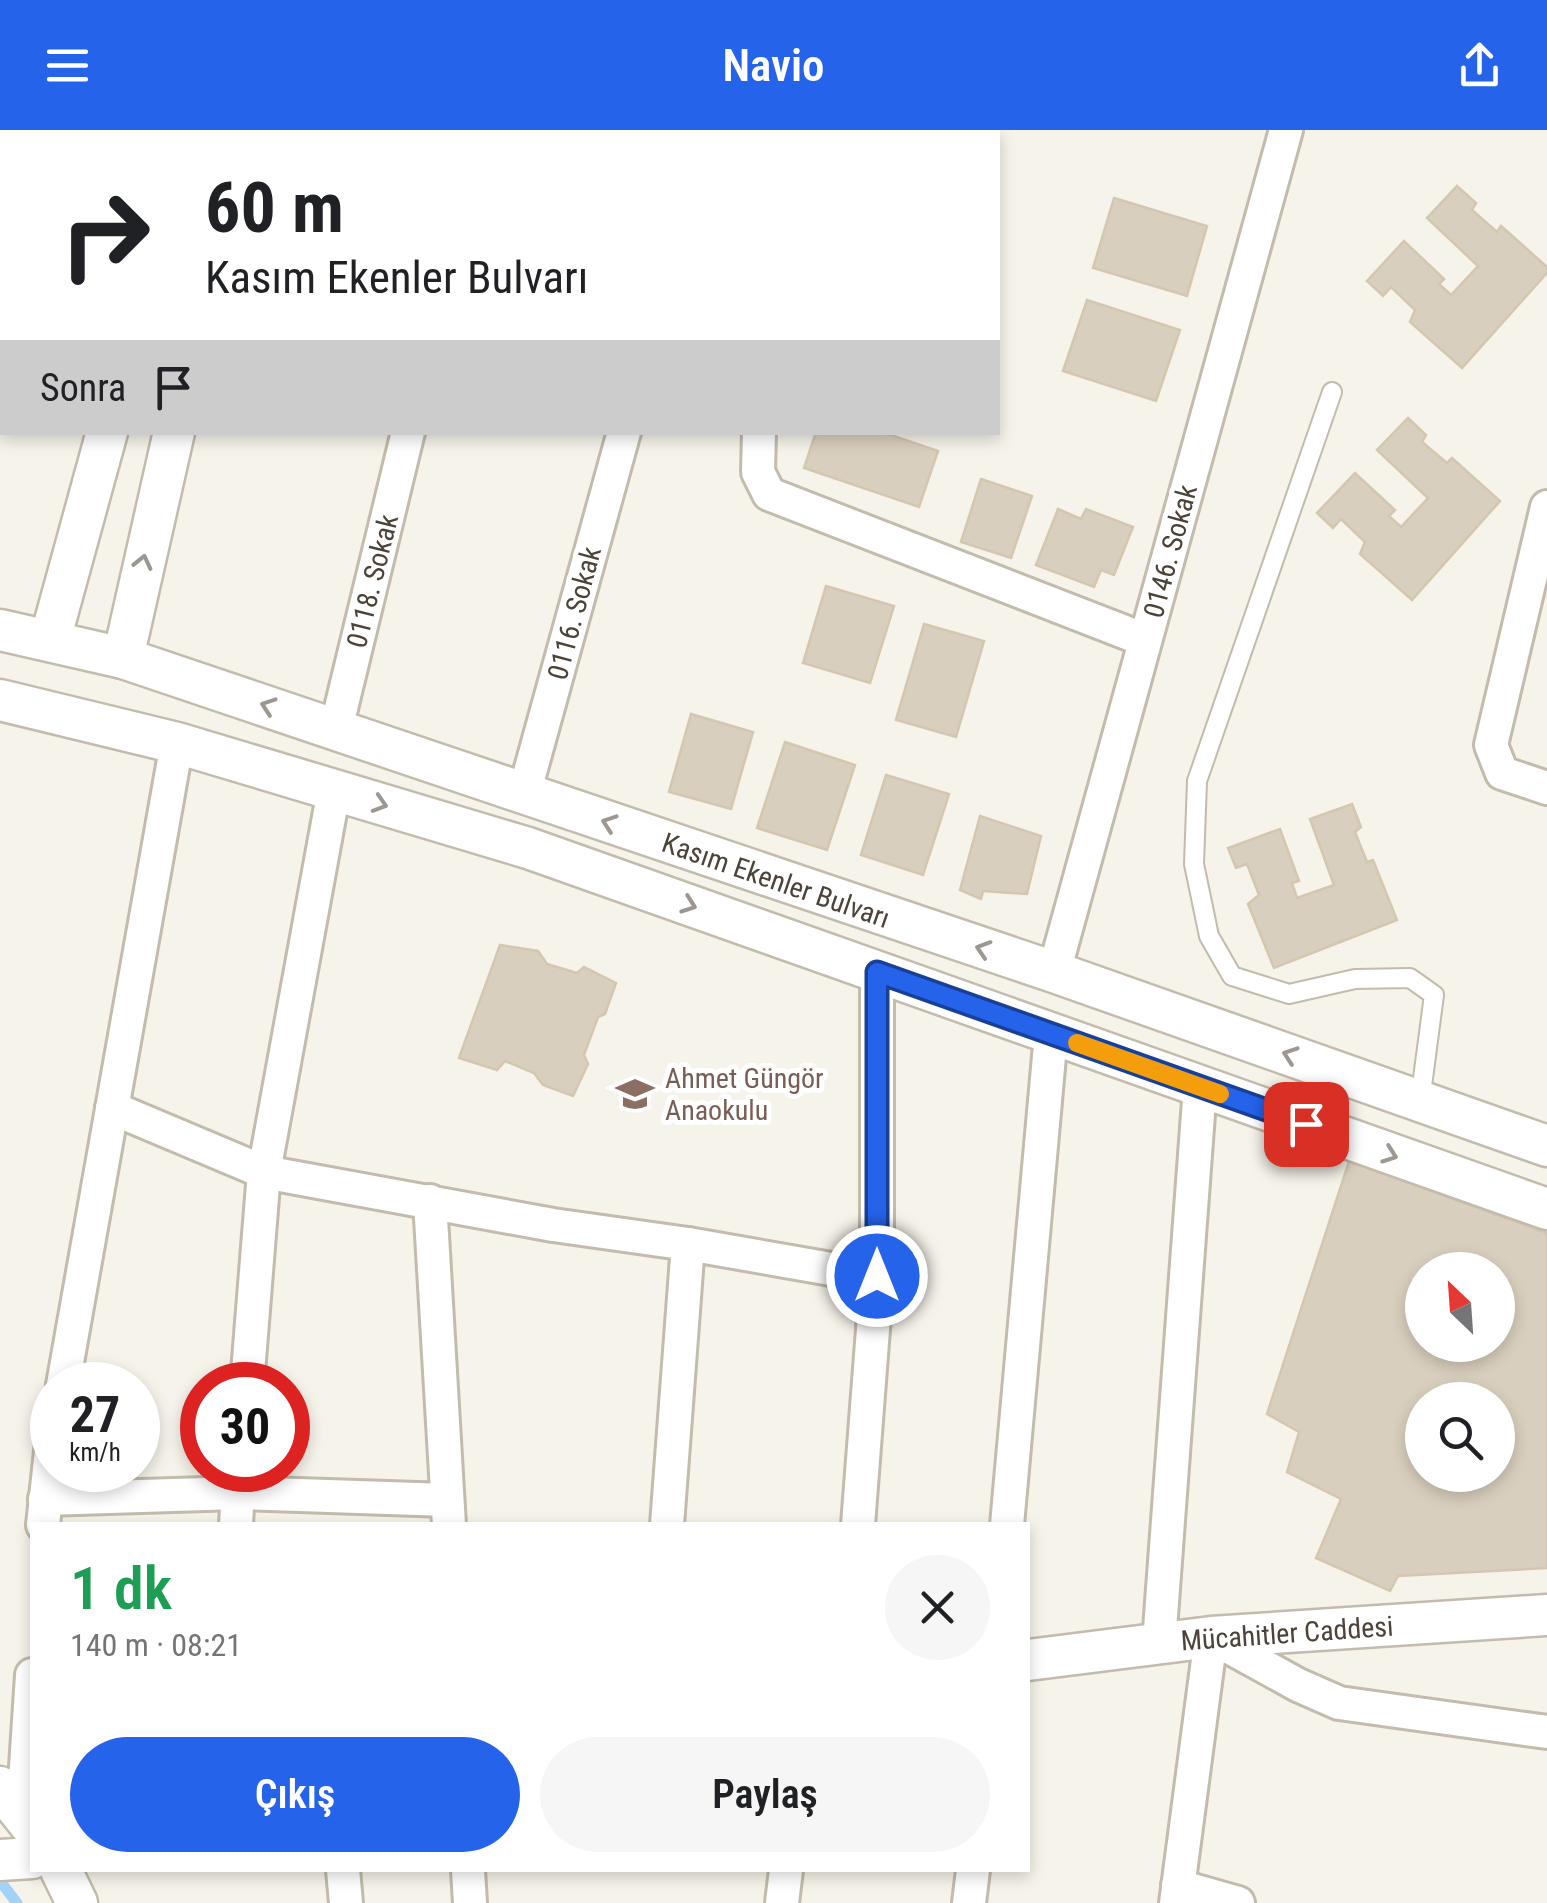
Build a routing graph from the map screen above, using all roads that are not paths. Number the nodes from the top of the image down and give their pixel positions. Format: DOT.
graph roads {
  1 [pos="1286,130"];
  2 [pos="1332,392"];
  3 [pos="106,435"];
  4 [pos="173,435"];
  5 [pos="407,435"];
  6 [pos="623,435"];
  7 [pos="759,435"];
  8 [pos="1547,507"];
  9 [pos="0,630"];
  10 [pos="50,640"];
  11 [pos="1145,640"];
  12 [pos="124,658"];
  13 [pos="0,700"];
  14 [pos="336,729"];
  15 [pos="177,743"];
  16 [pos="1547,788"];
  17 [pos="334,790"];
  18 [pos="524,794"];
  19 [pos="877,972"];
  20 [pos="1054,972"];
  21 [pos="1051,1034"];
  22 [pos="1200,1087"];
  23 [pos="1420,1101"];
  24 [pos="112,1108"];
  25 [pos="1547,1146"];
  26 [pos="264,1172"];
  27 [pos="430,1201"];
  28 [pos="1547,1209"];
  29 [pos="688,1244"];
  30 [pos="877,1276"];
  31 [pos="67,1362"];
  32 [pos="248,1362"];
  33 [pos="238,1496"];
  34 [pos="44,1512"];
  35 [pos="448,1513"];
  36 [pos="667,1522"];
  37 [pos="858,1522"];
  38 [pos="1008,1522"];
  39 [pos="1547,1615"];
  40 [pos="1210,1637"];
  41 [pos="1159,1643"];
  42 [pos="1030,1660"];
  43 [pos="30,1695"];
  44 [pos="1547,1732"];
  45 [pos="18,1809"];
  46 [pos="30,1858"];
  47 [pos="0,1860"];
  48 [pos="61,1872"];
  49 [pos="343,1872"];
  50 [pos="468,1872"];
  51 [pos="786,1872"];
  52 [pos="973,1872"];
  53 [pos="1177,1894"];
  54 [pos="77,1903"];
  55 [pos="346,1903"];
  56 [pos="470,1903"];
  57 [pos="782,1903"];
  58 [pos="969,1903"];
  59 [pos="1238,1903"];
  1 -- 11 [label="street, 0146. Sokak"];
  2 -- 23 [label="lane"];
  3 -- 10 [label="street"];
  12 -- 4 [label="street, one-way"];
  5 -- 14 [label="street, 0118. Sokak"];
  6 -- 18 [label="street, 0116. Sokak"];
  7 -- 11 [label="street"];
  8 -- 16 [label="street"];
  9 -- 10 [label="street, Kasım Ekenler Bulvarı"];
  10 -- 12 [label="street, Kasım Ekenler Bulvarı"];
  11 -- 20 [label="street, 0146. Sokak"];
  14 -- 12 [label="street, Kasım Ekenler Bulvarı, one-way"];
  13 -- 15 [label="street, Kasım Ekenler Bulvarı"];
  14 -- 18 [label="street, Kasım Ekenler Bulvarı"];
  15 -- 17 [label="street, Kasım Ekenler Bulvarı"];
  15 -- 24 [label="street"];
  17 -- 19 [label="street, Kasım Ekenler Bulvarı, one-way"];
  17 -- 26 [label="street"];
  20 -- 18 [label="street, Kasım Ekenler Bulvarı, one-way"];
  19 -- 21 [label="street, Kasım Ekenler Bulvarı"];
  19 -- 30 [label="street"];
  23 -- 20 [label="street, Kasım Ekenler Bulvarı, one-way"];
  21 -- 22 [label="street, Kasım Ekenler Bulvarı"];
  21 -- 38 [label="street"];
  22 -- 28 [label="street, Kasım Ekenler Bulvarı, one-way"];
  22 -- 41 [label="street"];
  23 -- 25 [label="street, Kasım Ekenler Bulvarı"];
  24 -- 26 [label="street"];
  24 -- 31 [label="street"];
  26 -- 27 [label="street"];
  26 -- 32 [label="street"];
  27 -- 29 [label="street"];
  27 -- 35 [label="street"];
  29 -- 30 [label="street"];
  29 -- 36 [label="street"];
  30 -- 37 [label="street"];
  33 -- 34 [label="street"];
  33 -- 35 [label="street"];
  39 -- 40 [label="street, Mücahitler Caddesi"];
  40 -- 41 [label="street, Mücahitler Caddesi"];
  40 -- 44 [label="street"];
  40 -- 53 [label="street"];
  41 -- 42 [label="street, Mücahitler Caddesi"];
  43 -- 45 [label="street"];
  46 -- 47 [label="street"];
  48 -- 54 [label="street"];
  49 -- 55 [label="street"];
  50 -- 56 [label="street"];
  51 -- 57 [label="street"];
  52 -- 58 [label="street"];
  53 -- 59 [label="street"];
}
